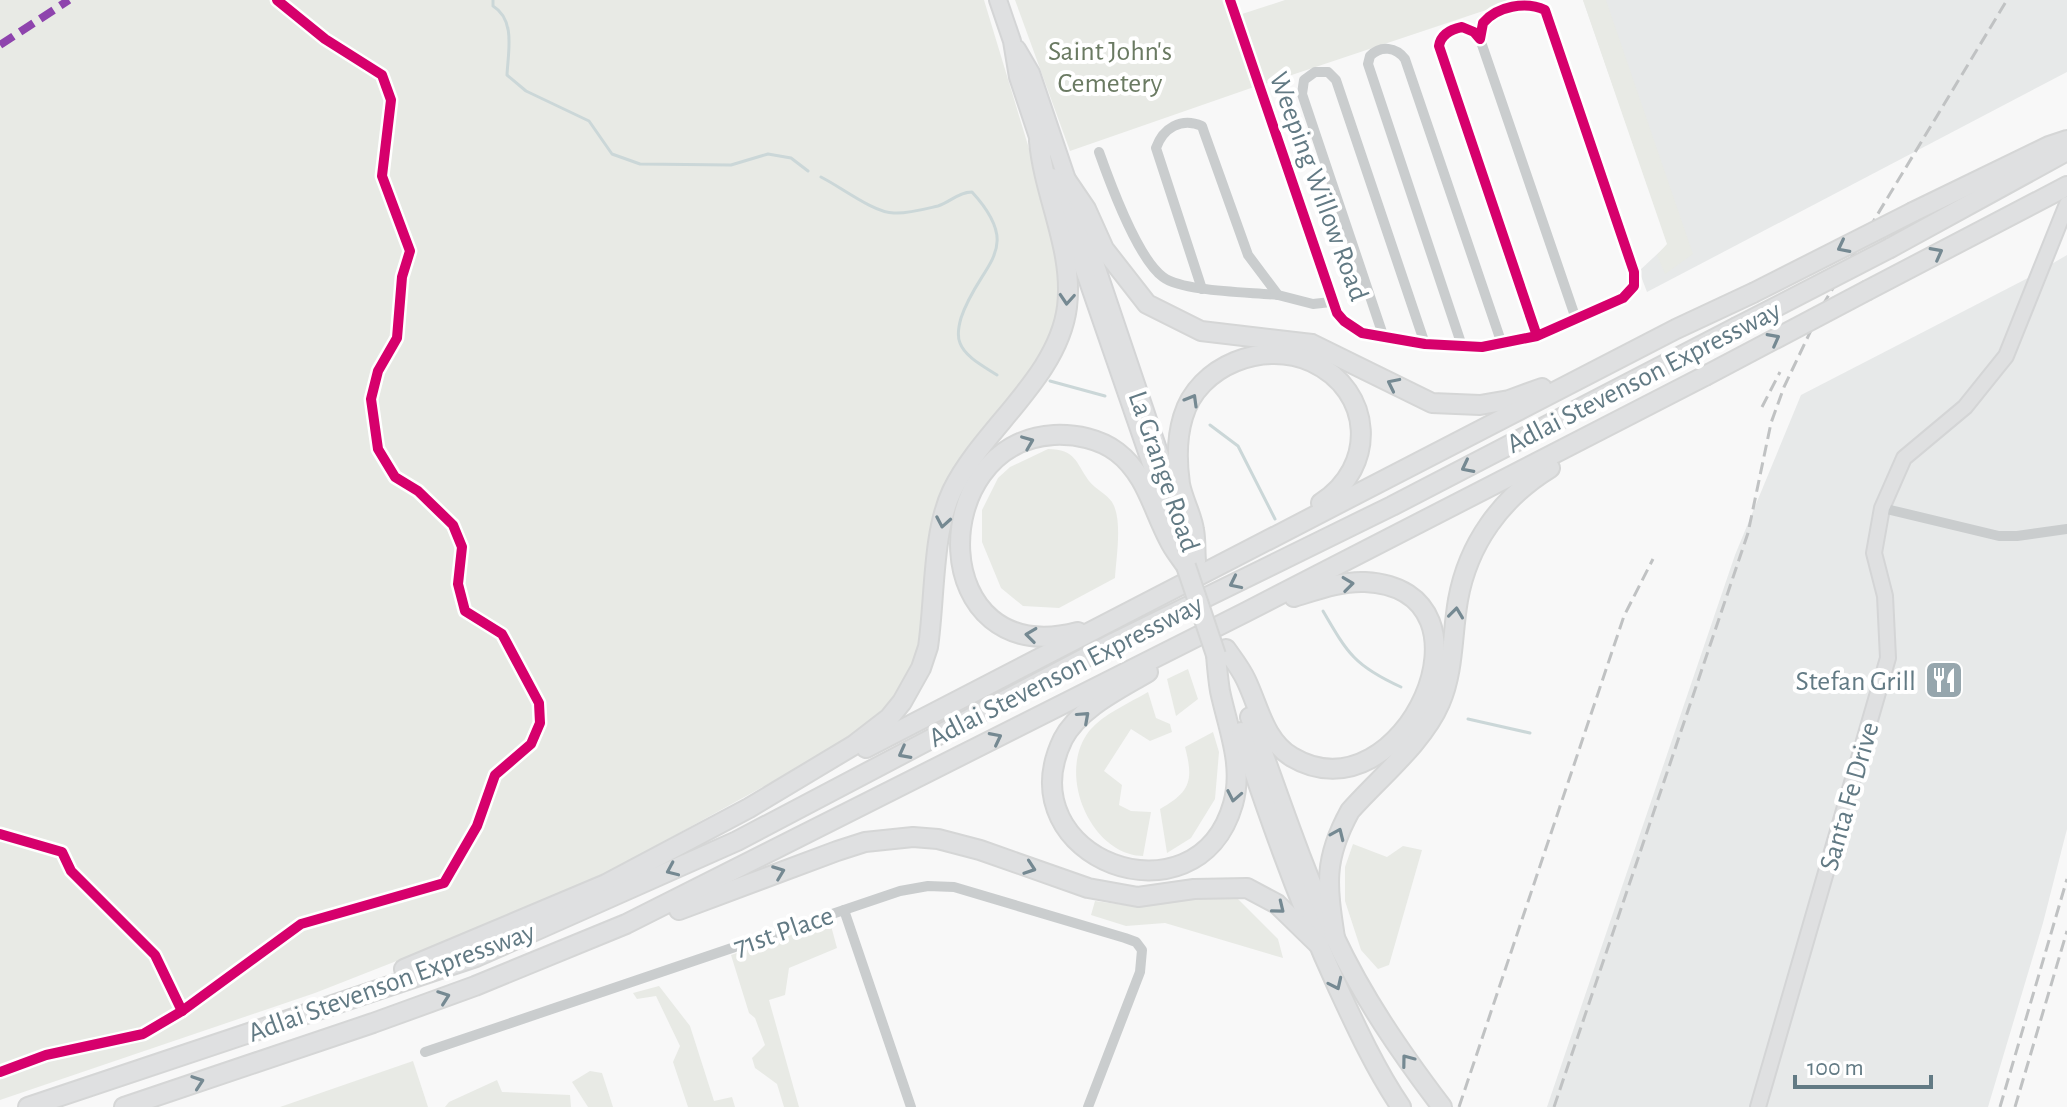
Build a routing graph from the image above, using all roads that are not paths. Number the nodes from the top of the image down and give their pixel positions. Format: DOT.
graph roads {
  1 [pos="998,0"];
  2 [pos="1230,0"];
  3 [pos="1480,39"];
  4 [pos="1012,41"];
  5 [pos="2067,140"];
  6 [pos="1039,141"];
  7 [pos="2067,151"];
  8 [pos="1099,152"];
  9 [pos="2047,154"];
  10 [pos="1067,181"];
  11 [pos="2067,186"];
  12 [pos="2067,204"];
  13 [pos="1202,289"];
  14 [pos="1278,295"];
  15 [pos="1331,302"];
  16 [pos="1576,319"];
  17 [pos="1676,329"];
  18 [pos="1537,336"];
  19 [pos="1384,338"];
  20 [pos="1425,344"];
  21 [pos="1502,344"];
  22 [pos="1462,346"];
  23 [pos="1682,388"];
  24 [pos="1882,508"];
  25 [pos="2067,529"];
  26 [pos="1182,536"];
  27 [pos="1242,555"];
  28 [pos="1194,567"];
  29 [pos="1132,610"];
  30 [pos="1246,612"];
  31 [pos="1184,642"];
  32 [pos="1233,686"];
  33 [pos="749,808"];
  34 [pos="844,910"];
  35 [pos="626,924"];
  36 [pos="1327,942"];
  37 [pos="369,993"];
  38 [pos="425,1052"];
  39 [pos="28,1107"];
  40 [pos="124,1107"];
  41 [pos="911,1107"];
  42 [pos="1088,1107"];
  43 [pos="1401,1107"];
  44 [pos="1442,1107"];
  45 [pos="1758,1107"];
  1 -- 4 [label="main road, La Grange Road"];
  2 -- 15 [label="street, Weeping Willow Road"];
  3 -- 16 [label="street"];
  3 -- 16 [label="street, Weeping Willow Road"];
  3 -- 18 [label="street"];
  4 -- 6 [label="main road, La Grange Road"];
  4 -- 10 [label="main road, La Grange Road"];
  5 -- 9 [label="highway"];
  6 -- 26 [label="main road, La Grange Road"];
  6 -- 33 [label="highway, one-way"];
  7 -- 9 [label="highway, Adlai Stevenson Expressway"];
  8 -- 13 [label="street"];
  9 -- 17 [label="highway, one-way, bridge"];
  9 -- 37 [label="highway, Adlai Stevenson Expressway, one-way, bridge"];
  17 -- 10 [label="highway, one-way"];
  10 -- 26 [label="main road, La Grange Road"];
  23 -- 11 [label="highway, Adlai Stevenson Expressway, one-way, bridge"];
  12 -- 24 [label="street, Santa Fe Drive"];
  13 -- 14 [label="street"];
  13 -- 14 [label="street"];
  14 -- 15 [label="street"];
  15 -- 19 [label="street, Weeping Willow Road"];
  16 -- 18 [label="street, Weeping Willow Road"];
  17 -- 27 [label="highway"];
  18 -- 21 [label="street, Weeping Willow Road"];
  19 -- 20 [label="street, Weeping Willow Road"];
  19 -- 20 [label="street"];
  20 -- 22 [label="street, Weeping Willow Road"];
  21 -- 22 [label="street, Weeping Willow Road"];
  21 -- 22 [label="street"];
  23 -- 30 [label="highway, Adlai Stevenson Expressway"];
  36 -- 23 [label="highway, one-way"];
  24 -- 25 [label="street"];
  24 -- 45 [label="street, Santa Fe Drive"];
  26 -- 27 [label="highway, one-way"];
  26 -- 28 [label="highway"];
  26 -- 28 [label="highway"];
  29 -- 26 [label="highway, one-way"];
  27 -- 28 [label="highway"];
  28 -- 29 [label="highway"];
  28 -- 32 [label="highway, La Grange Road"];
  29 -- 33 [label="highway"];
  30 -- 31 [label="highway, Adlai Stevenson Expressway"];
  30 -- 32 [label="highway, one-way"];
  32 -- 31 [label="highway, one-way"];
  35 -- 31 [label="highway, Adlai Stevenson Expressway, one-way"];
  32 -- 36 [label="highway, La Grange Road"];
  33 -- 37 [label="highway"];
  34 -- 38 [label="street, 71st Place"];
  34 -- 41 [label="street"];
  34 -- 42 [label="street, 71st Place"];
  35 -- 36 [label="highway, one-way"];
  40 -- 35 [label="highway, Adlai Stevenson Expressway, one-way"];
  36 -- 43 [label="highway, La Grange Road, one-way"];
  44 -- 36 [label="highway, La Grange Road, one-way"];
  37 -- 39 [label="highway, Adlai Stevenson Expressway"];
}
